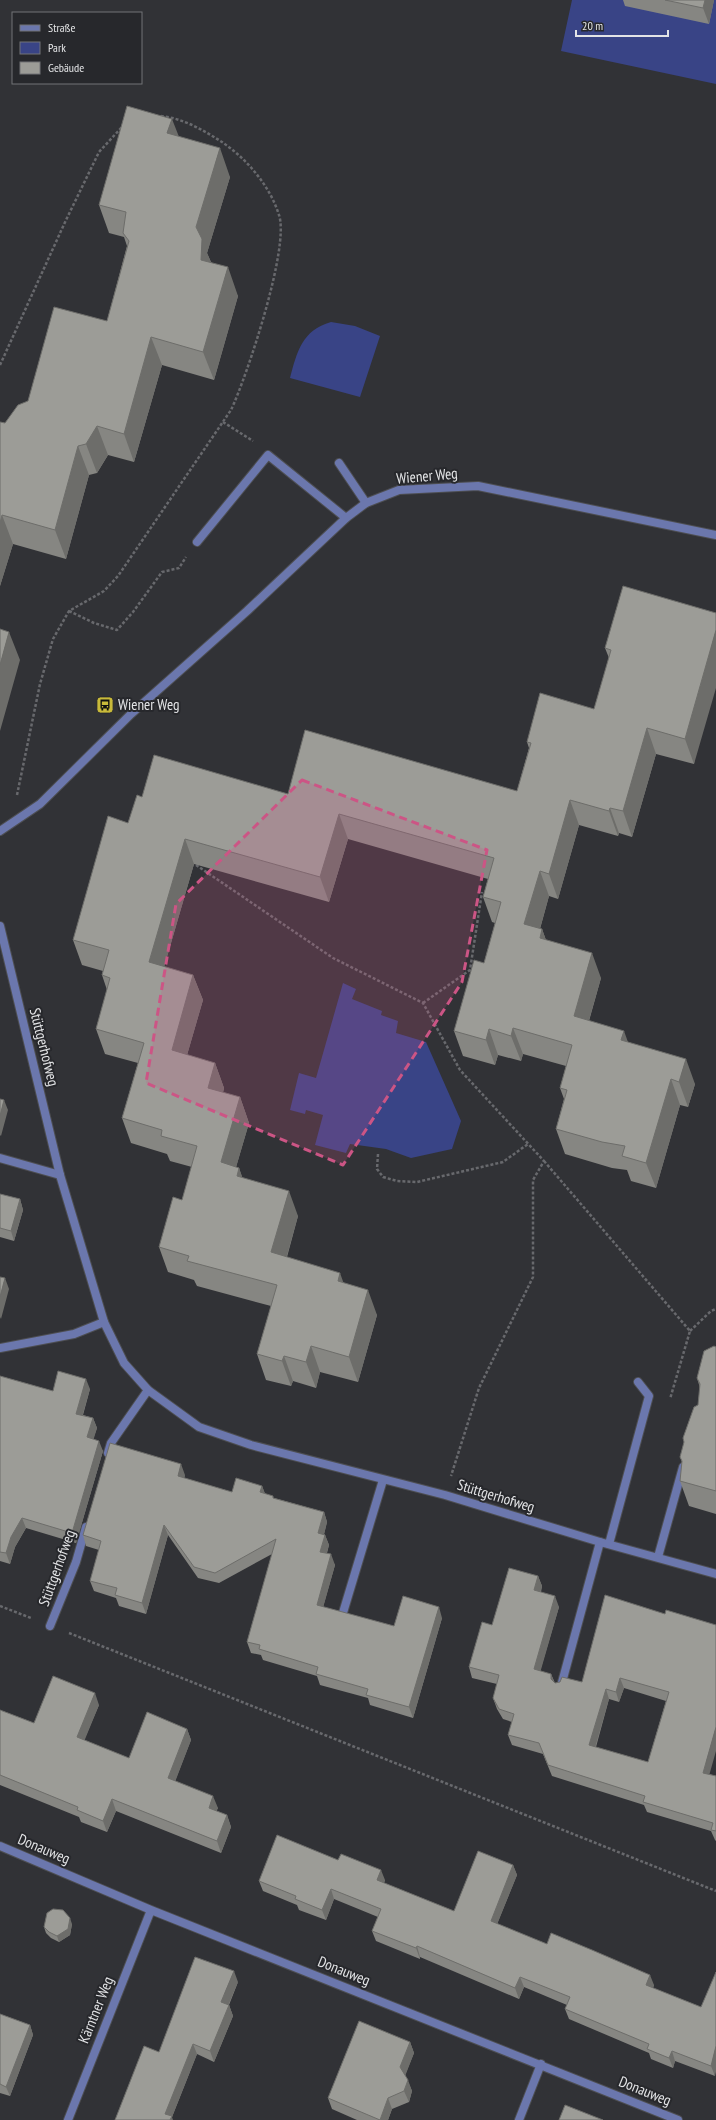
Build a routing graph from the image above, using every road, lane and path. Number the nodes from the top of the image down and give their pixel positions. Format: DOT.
graph roads {
  1 [pos="154,115"];
  2 [pos="127,124"];
  3 [pos="0,365"];
  4 [pos="223,422"];
  5 [pos="268,455"];
  6 [pos="339,463"];
  7 [pos="366,503"];
  8 [pos="346,518"];
  9 [pos="716,535"];
  10 [pos="197,542"];
  11 [pos="69,611"];
  12 [pos="11,823"];
  13 [pos="0,831"];
  14 [pos="196,865"];
  15 [pos="482,892"];
  16 [pos="0,926"];
  17 [pos="423,1003"];
  18 [pos="528,1144"];
  19 [pos="378,1154"];
  20 [pos="0,1158"];
  21 [pos="544,1161"];
  22 [pos="60,1175"];
  23 [pos="716,1309"];
  24 [pos="104,1322"];
  25 [pos="690,1331"];
  26 [pos="0,1348"];
  27 [pos="638,1382"];
  28 [pos="148,1390"];
  29 [pos="668,1406"];
  30 [pos="106,1458"];
  31 [pos="684,1460"];
  32 [pos="383,1480"];
  33 [pos="445,1495"];
  34 [pos="89,1517"];
  35 [pos="604,1543"];
  36 [pos="658,1557"];
  37 [pos="716,1574"];
  38 [pos="0,1606"];
  39 [pos="342,1616"];
  40 [pos="50,1626"];
  41 [pos="560,1688"];
  42 [pos="0,1846"];
  43 [pos="716,1891"];
  44 [pos="151,1910"];
  45 [pos="541,2064"];
  46 [pos="68,2120"];
  47 [pos="519,2120"];
  48 [pos="678,2120"];
  1 -- 4 [label="path"];
  2 -- 3 [label="path"];
  4 -- 5 [label="path"];
  4 -- 11 [label="path"];
  5 -- 8 [label="street"];
  5 -- 10 [label="street"];
  6 -- 7 [label="street"];
  7 -- 8 [label="street, Wiener Weg"];
  7 -- 9 [label="street, Wiener Weg"];
  8 -- 12 [label="street, Wiener Weg"];
  10 -- 11 [label="path"];
  11 -- 12 [label="path"];
  12 -- 13 [label="street, Wiener Weg"];
  14 -- 17 [label="path"];
  15 -- 17 [label="path"];
  16 -- 22 [label="street, Stüttgerhofweg"];
  17 -- 18 [label="path"];
  18 -- 19 [label="path"];
  18 -- 21 [label="path"];
  20 -- 22 [label="street"];
  21 -- 25 [label="path"];
  21 -- 33 [label="path"];
  22 -- 24 [label="street, Stüttgerhofweg"];
  23 -- 25 [label="path"];
  24 -- 26 [label="street"];
  24 -- 28 [label="street, Stüttgerhofweg"];
  25 -- 29 [label="path"];
  27 -- 35 [label="street"];
  28 -- 30 [label="street"];
  28 -- 32 [label="street, Stüttgerhofweg"];
  31 -- 36 [label="street"];
  32 -- 33 [label="street, Stüttgerhofweg"];
  32 -- 39 [label="street"];
  33 -- 35 [label="street, Stüttgerhofweg"];
  34 -- 40 [label="street, Stüttgerhofweg"];
  35 -- 36 [label="street, Stüttgerhofweg"];
  35 -- 41 [label="street"];
  36 -- 37 [label="street, Stüttgerhofweg"];
  38 -- 40 [label="path"];
  40 -- 43 [label="path"];
  42 -- 44 [label="street, Donauweg"];
  44 -- 45 [label="street, Donauweg"];
  44 -- 46 [label="street, Kärntner Weg"];
  45 -- 47 [label="street"];
  45 -- 48 [label="street, Donauweg"];
}
